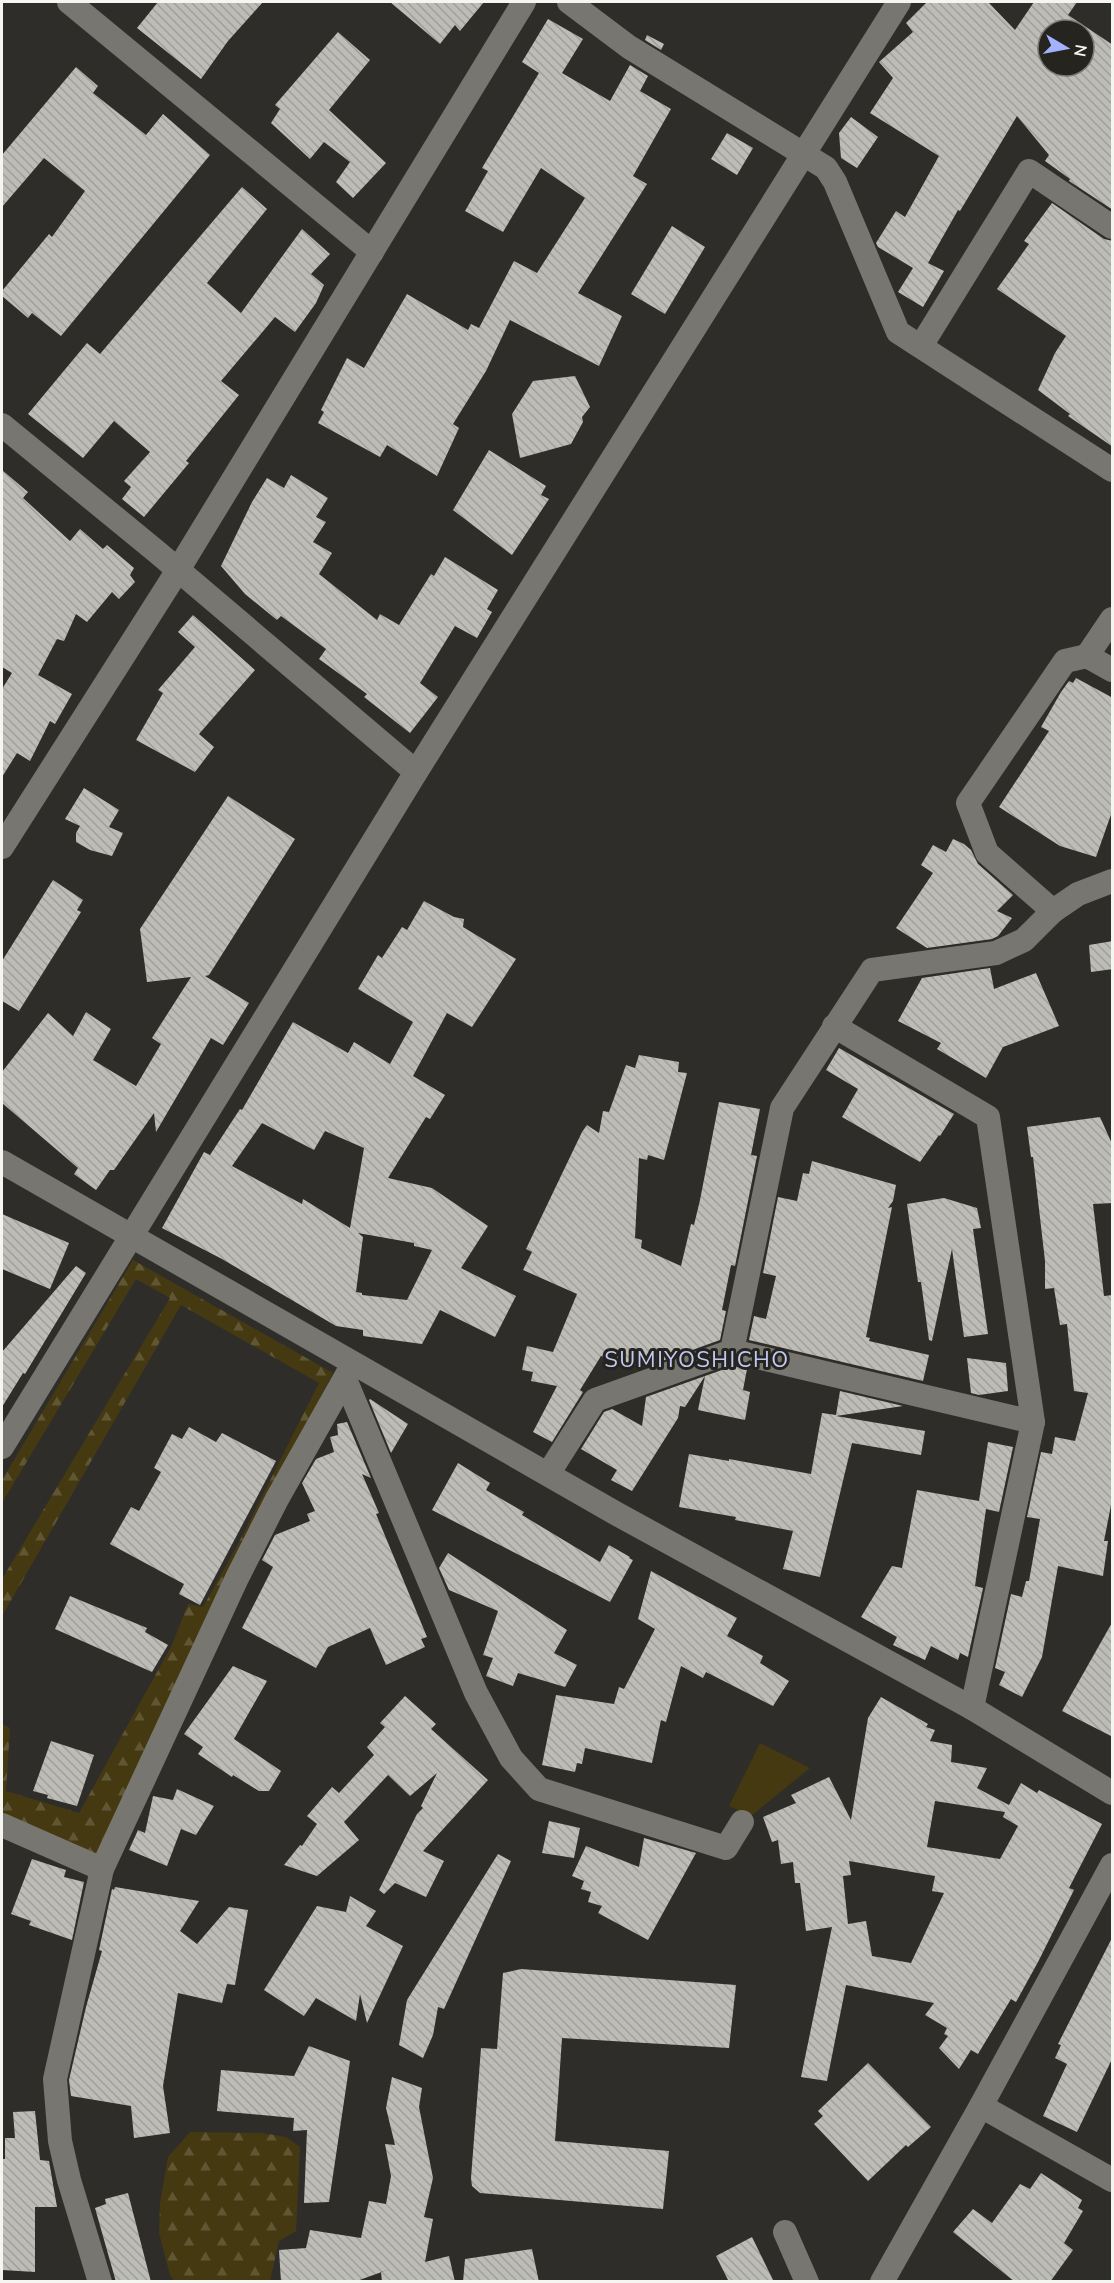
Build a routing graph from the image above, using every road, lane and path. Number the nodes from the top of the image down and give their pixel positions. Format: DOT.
graph roads {
  1 [pos="69,2"];
  2 [pos="524,2"];
  3 [pos="569,2"];
  4 [pos="899,2"];
  5 [pos="804,155"];
  6 [pos="1113,227"];
  7 [pos="372,252"];
  8 [pos="921,346"];
  9 [pos="2,425"];
  10 [pos="1113,470"];
  11 [pos="178,570"];
  12 [pos="1113,619"];
  13 [pos="1087,656"];
  14 [pos="1113,670"];
  15 [pos="416,772"];
  16 [pos="9,820"];
  17 [pos="2,847"];
  18 [pos="1113,881"];
  19 [pos="1053,911"];
  20 [pos="834,1026"];
  21 [pos="2,1162"];
  22 [pos="132,1235"];
  23 [pos="732,1351"];
  24 [pos="349,1371"];
  25 [pos="1033,1422"];
  26 [pos="2,1447"];
  27 [pos="548,1474"];
  28 [pos="972,1708"];
  29 [pos="1113,1793"];
  30 [pos="742,1822"];
  31 [pos="2,1825"];
  32 [pos="1113,1865"];
  33 [pos="102,1869"];
  34 [pos="981,2106"];
  35 [pos="1113,2180"];
  36 [pos="785,2232"];
  37 [pos="100,2282"];
  38 [pos="807,2282"];
  39 [pos="882,2282"];
  1 -- 7 [label="street"];
  2 -- 7 [label="street"];
  3 -- 5 [label="street"];
  4 -- 5 [label="street"];
  5 -- 8 [label="street"];
  5 -- 15 [label="street"];
  6 -- 8 [label="street"];
  7 -- 11 [label="street"];
  8 -- 10 [label="street"];
  9 -- 11 [label="street"];
  11 -- 15 [label="street"];
  11 -- 16 [label="street"];
  12 -- 13 [label="street"];
  13 -- 14 [label="street"];
  13 -- 19 [label="street"];
  15 -- 22 [label="street"];
  16 -- 17 [label="street"];
  18 -- 19 [label="street"];
  19 -- 20 [label="street"];
  20 -- 23 [label="street"];
  20 -- 25 [label="street"];
  21 -- 22 [label="street"];
  22 -- 24 [label="street"];
  22 -- 26 [label="street"];
  23 -- 25 [label="street"];
  23 -- 27 [label="street"];
  24 -- 27 [label="street"];
  24 -- 30 [label="street"];
  24 -- 33 [label="street"];
  25 -- 28 [label="street"];
  27 -- 28 [label="street"];
  28 -- 29 [label="street"];
  31 -- 33 [label="street"];
  32 -- 34 [label="street"];
  33 -- 37 [label="street"];
  34 -- 35 [label="street"];
  34 -- 39 [label="street"];
  36 -- 38 [label="street"];
}
